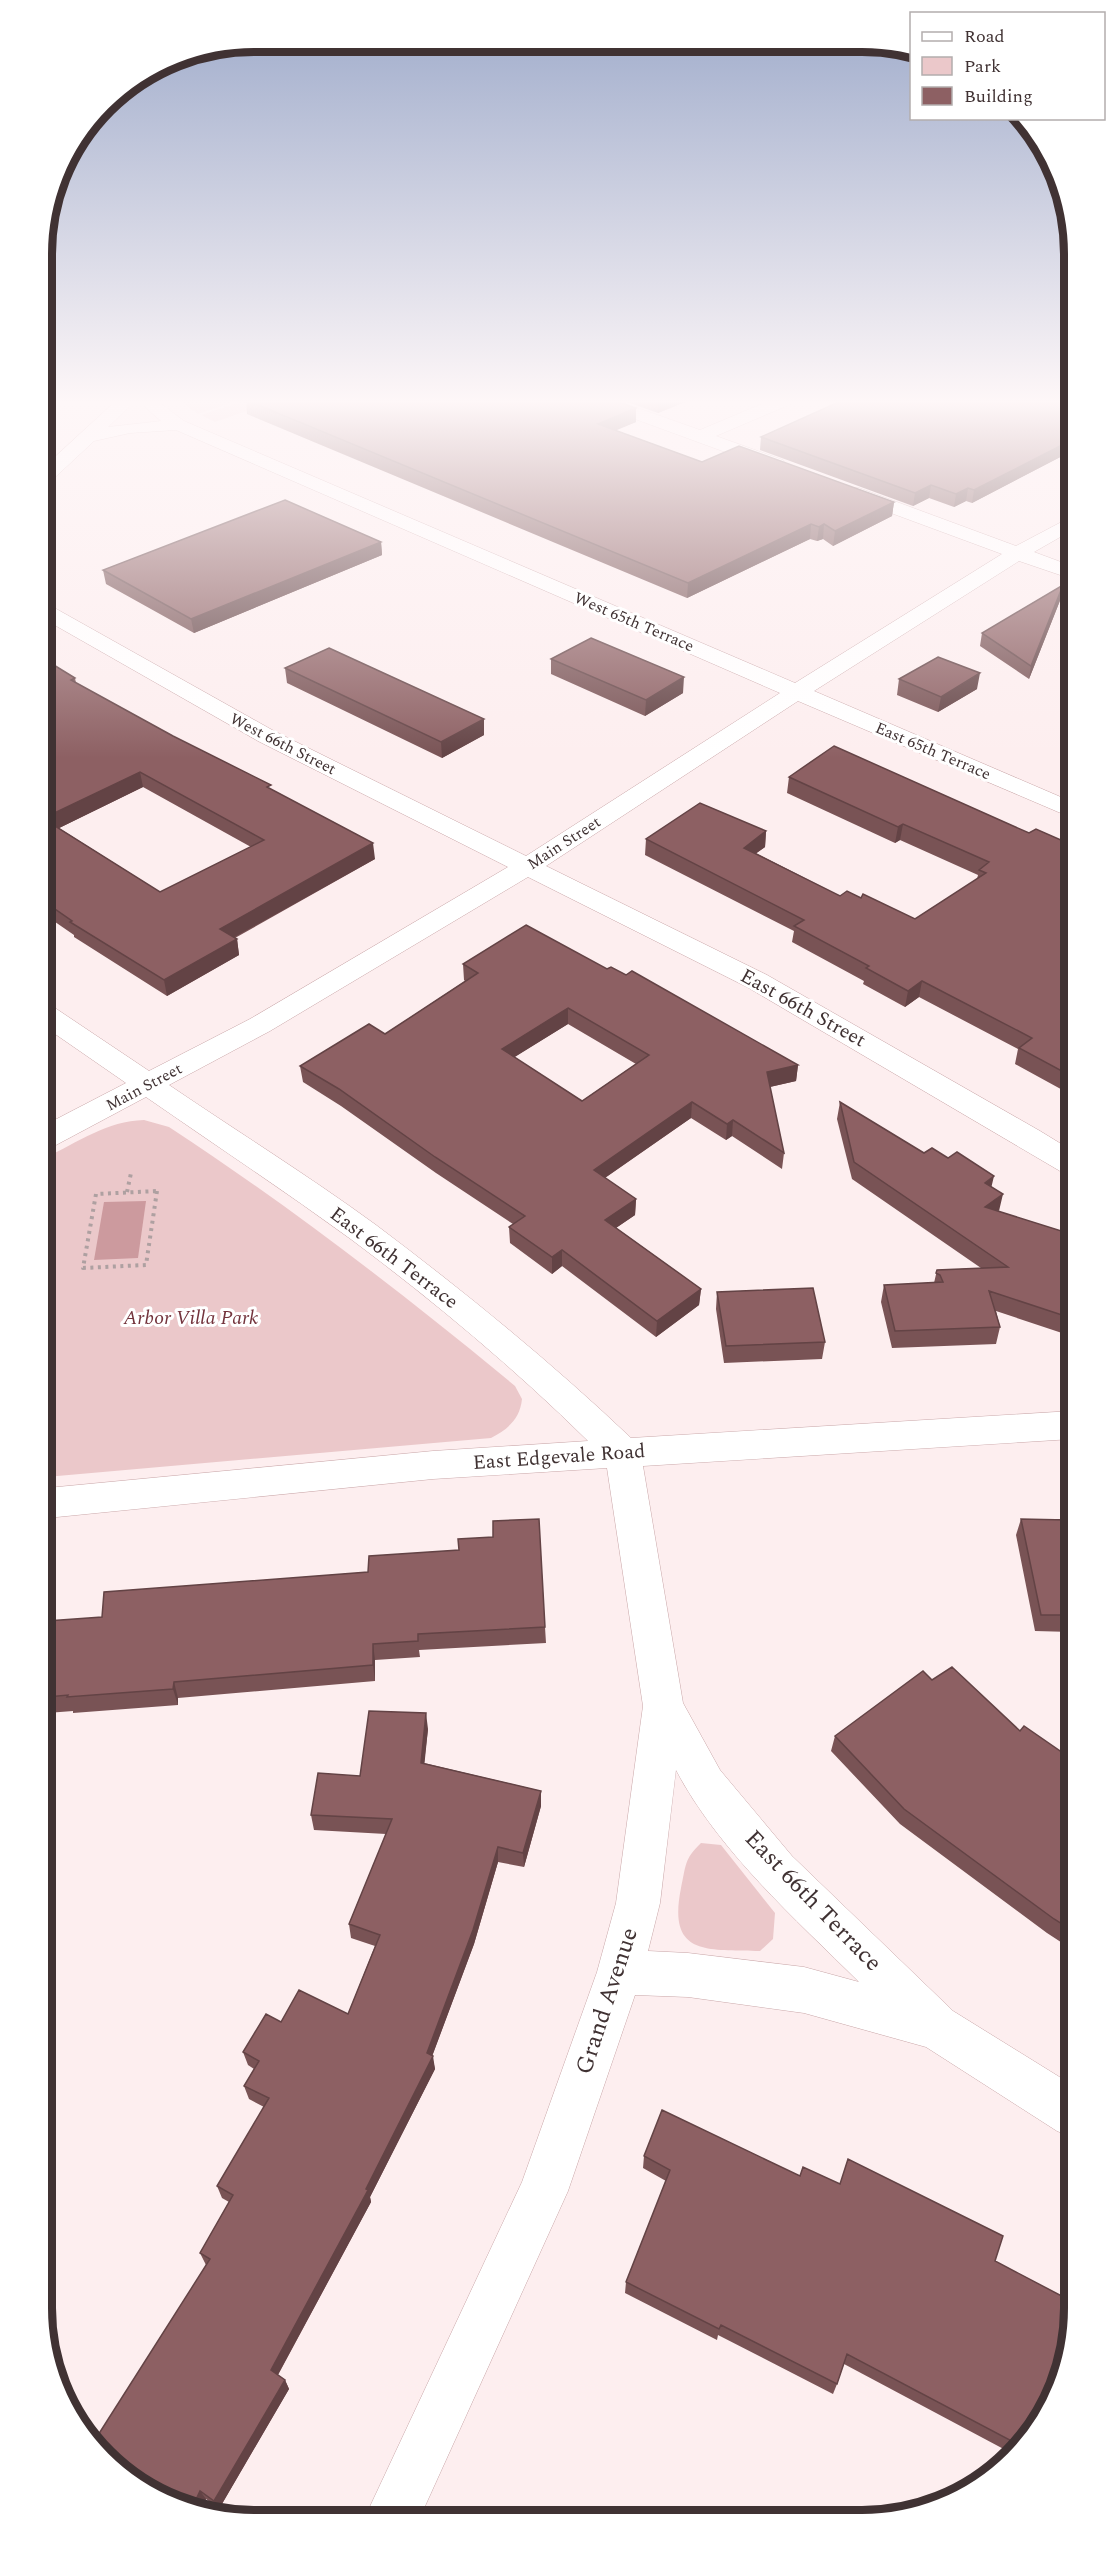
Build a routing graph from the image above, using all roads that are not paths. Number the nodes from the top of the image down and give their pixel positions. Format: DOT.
graph roads {
  1 [pos="397,520"];
  2 [pos="926,520"];
  3 [pos="1064,527"];
  4 [pos="1017,553"];
  5 [pos="1064,570"];
  6 [pos="53,615"];
  7 [pos="797,692"];
  8 [pos="1064,807"];
  9 [pos="528,866"];
  10 [pos="53,1019"];
  11 [pos="148,1085"];
  12 [pos="53,1134"];
  13 [pos="1064,1160"];
  14 [pos="1064,1425"];
  15 [pos="623,1453"];
  16 [pos="52,1502"];
  17 [pos="663,1706"];
  18 [pos="620,1972"];
  19 [pos="937,2027"];
  20 [pos="1064,2108"];
  21 [pos="395,2510"];
  1 -- 7 [label="street, West 65th Terrace"];
  2 -- 4 [label="street"];
  3 -- 4 [label="street, Main Street"];
  4 -- 5 [label="street"];
  4 -- 7 [label="street, Main Street"];
  6 -- 9 [label="street, West 66th Street"];
  7 -- 8 [label="street, East 65th Terrace"];
  7 -- 9 [label="street, Main Street"];
  9 -- 11 [label="street, Main Street"];
  9 -- 13 [label="street, East 66th Street"];
  10 -- 11 [label="street, East 66th Terrace"];
  11 -- 12 [label="street, Main Street"];
  11 -- 15 [label="street, East 66th Terrace"];
  14 -- 15 [label="street, East Edgevale Road"];
  15 -- 16 [label="street, East Edgevale Road"];
  15 -- 17 [label="street, Grand Avenue"];
  17 -- 18 [label="street, Grand Avenue"];
  17 -- 19 [label="street, East 66th Terrace"];
  18 -- 19 [label="street, East 66th Terrace"];
  18 -- 21 [label="street, Grand Avenue"];
  19 -- 20 [label="street, East 66th Terrace"];
}
